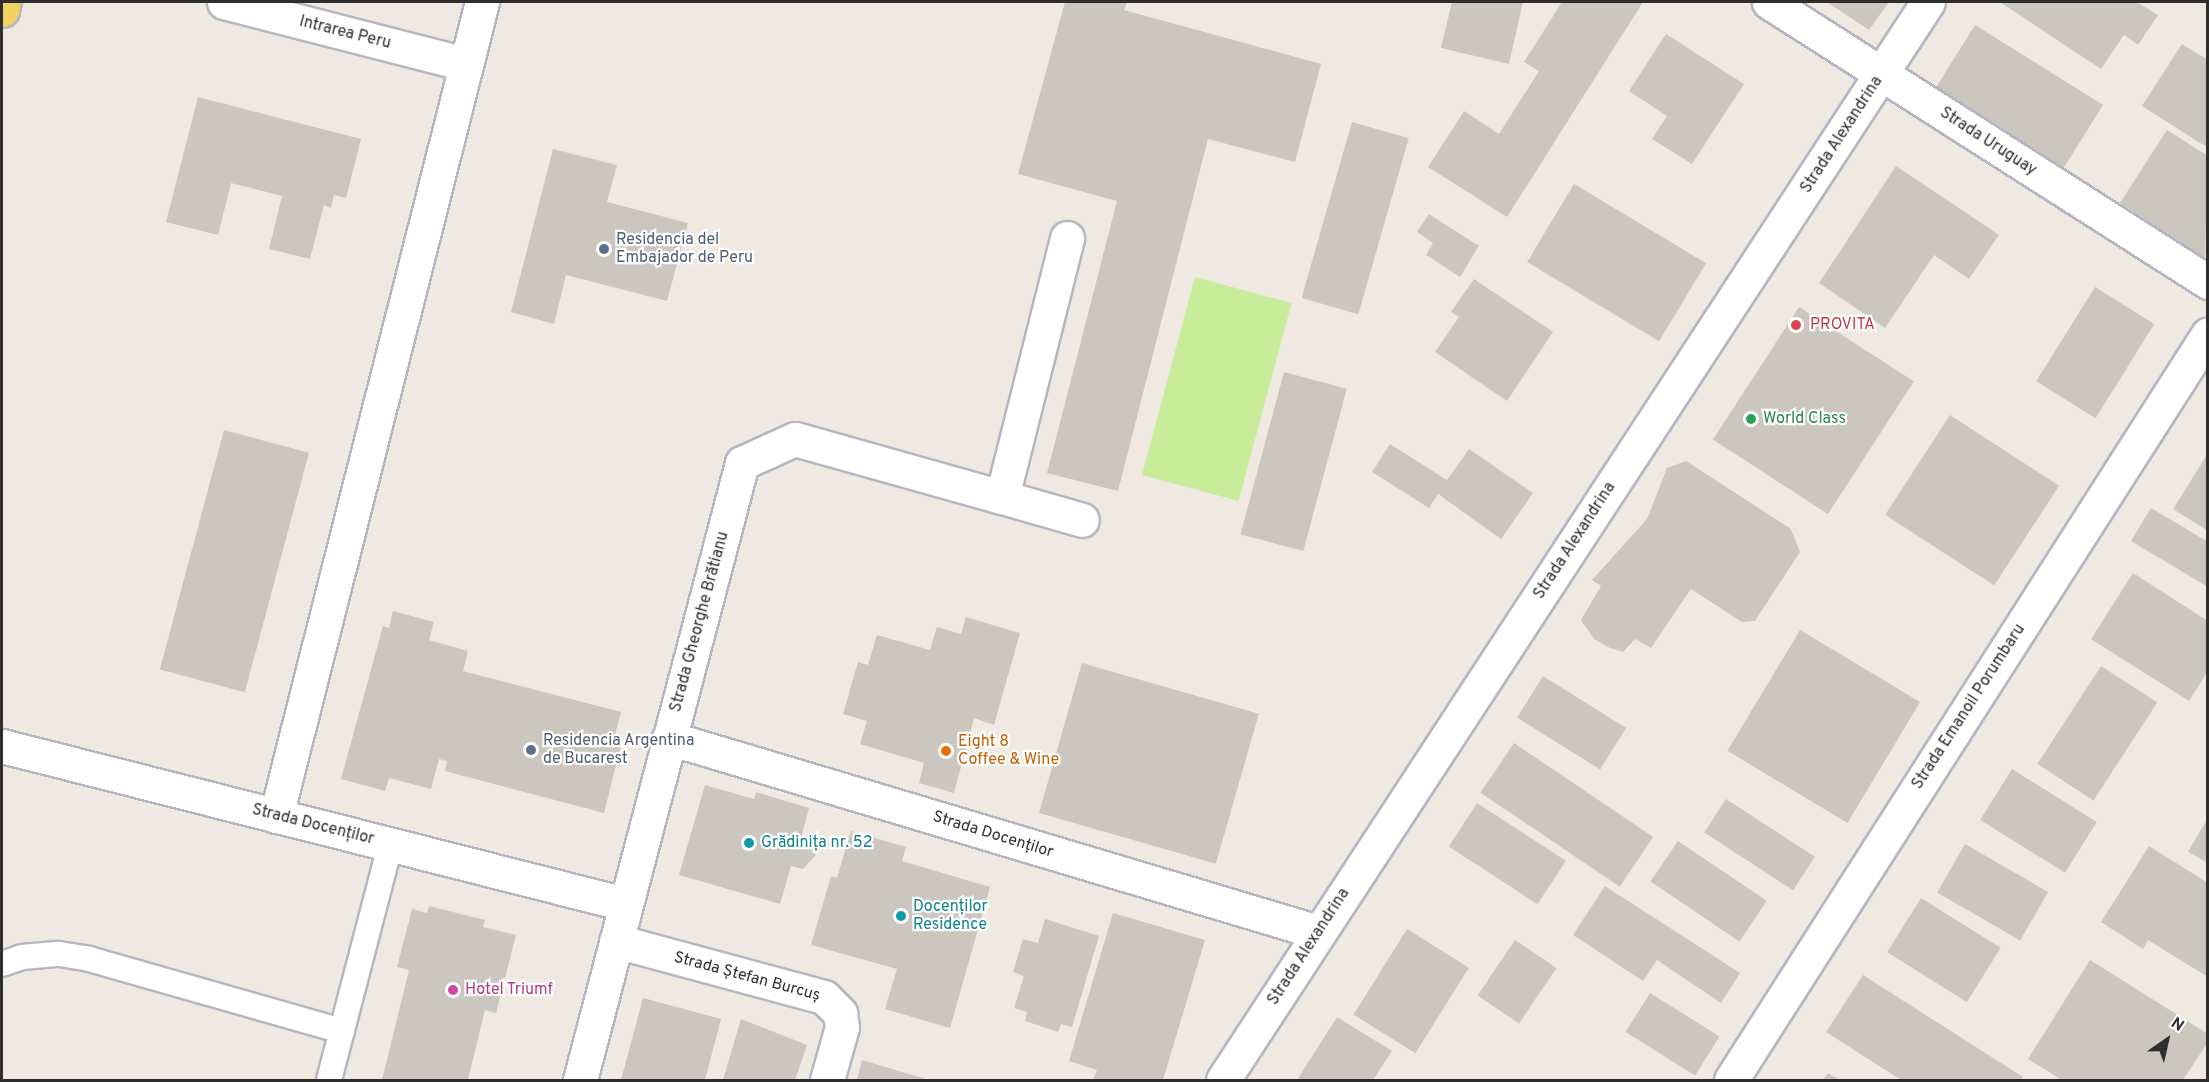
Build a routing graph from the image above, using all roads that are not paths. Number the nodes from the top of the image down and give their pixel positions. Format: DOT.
graph roads {
  1 [pos="4,2"];
  2 [pos="224,2"];
  3 [pos="482,2"];
  4 [pos="1769,2"];
  5 [pos="1928,2"];
  6 [pos="2,10"];
  7 [pos="466,64"];
  8 [pos="1882,74"];
  9 [pos="1067,238"];
  10 [pos="2208,282"];
  11 [pos="2208,334"];
  12 [pos="1002,496"];
  13 [pos="1082,520"];
  14 [pos="669,738"];
  15 [pos="2,746"];
  16 [pos="276,816"];
  17 [pos="390,845"];
  18 [pos="626,904"];
  19 [pos="1318,932"];
  20 [pos="616,941"];
  21 [pos="2,964"];
  22 [pos="342,1031"];
  23 [pos="329,1080"];
  24 [pos="580,1080"];
  25 [pos="827,1080"];
  26 [pos="1223,1080"];
  27 [pos="1731,1080"];
  1 -- 6 [label="main road"];
  2 -- 7 [label="street, Intrarea Peru"];
  3 -- 7 [label="street"];
  4 -- 8 [label="street, Strada Uruguay"];
  5 -- 8 [label="street, Strada Alexandrina"];
  7 -- 16 [label="street"];
  8 -- 10 [label="street, Strada Uruguay"];
  8 -- 19 [label="street, Strada Alexandrina"];
  9 -- 12 [label="street"];
  11 -- 27 [label="street, Strada Emanoil Porumbaru"];
  12 -- 13 [label="street, Strada Gheorghe Brătianu"];
  12 -- 14 [label="street, Strada Gheorghe Brătianu"];
  14 -- 18 [label="street, Strada Gheorghe Brătianu"];
  14 -- 19 [label="street, Strada Docenților"];
  15 -- 16 [label="street, Strada Docenților"];
  16 -- 17 [label="street, Strada Docenților"];
  17 -- 18 [label="street, Strada Docenților"];
  17 -- 22 [label="lane"];
  18 -- 20 [label="street, Strada Gheorghe Brătianu"];
  19 -- 26 [label="street, Strada Alexandrina"];
  20 -- 24 [label="street, Strada Gheorghe Brătianu"];
  20 -- 25 [label="street, Strada Ștefan Burcuș"];
  21 -- 22 [label="lane"];
  22 -- 23 [label="lane"];
}
